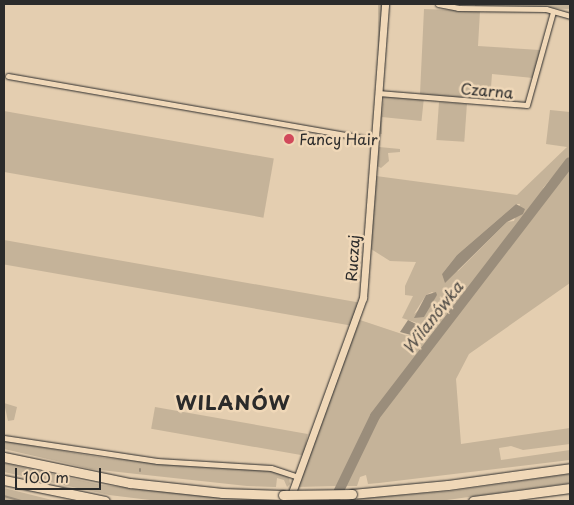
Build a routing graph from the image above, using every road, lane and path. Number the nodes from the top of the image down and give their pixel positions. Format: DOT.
graph roads {
  1 [pos="384,4"];
  2 [pos="438,4"];
  3 [pos="553,12"];
  4 [pos="570,16"];
  5 [pos="8,76"];
  6 [pos="378,93"];
  7 [pos="375,140"];
  8 [pos="4,438"];
  9 [pos="4,457"];
  10 [pos="570,468"];
  11 [pos="296,476"];
  12 [pos="4,480"];
  13 [pos="570,488"];
  14 [pos="286,498"];
  15 [pos="105,501"];
  16 [pos="473,501"];
  1 -- 6 [label="street, Ruczaj"];
  2 -- 3 [label="street"];
  3 -- 4 [label="street"];
  3 -- 6 [label="street, Czarna"];
  5 -- 7 [label="street"];
  6 -- 7 [label="street, Ruczaj"];
  7 -- 11 [label="street, Ruczaj"];
  8 -- 11 [label="street"];
  9 -- 14 [label="highway"];
  10 -- 14 [label="highway, bridge"];
  11 -- 14 [label="street, Ruczaj"];
  12 -- 15 [label="highway"];
  13 -- 16 [label="highway"];
}
